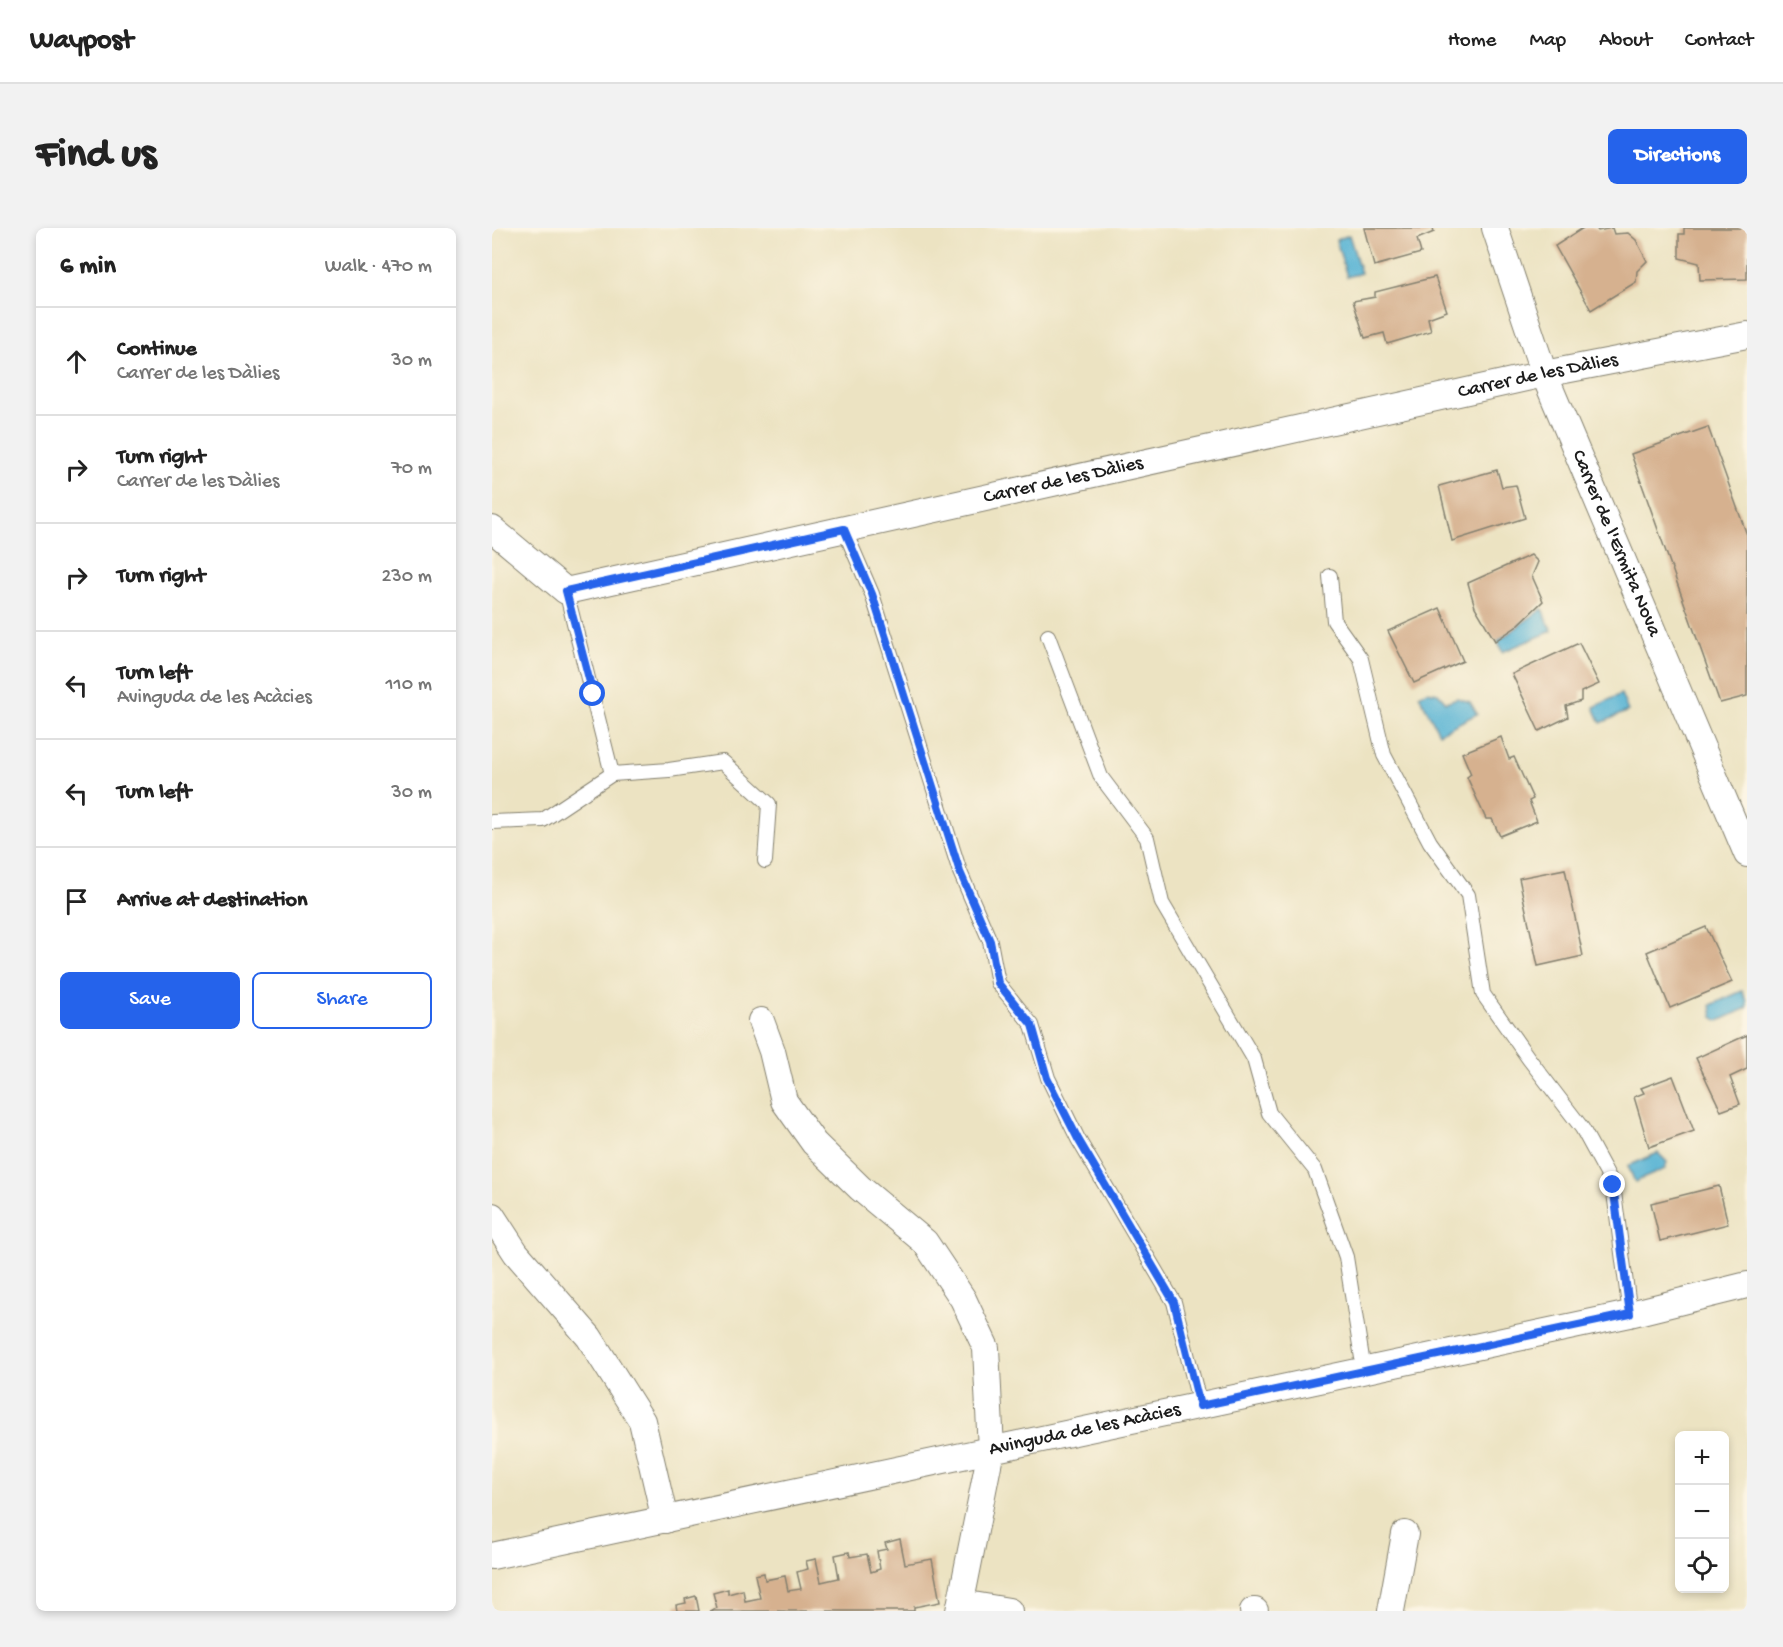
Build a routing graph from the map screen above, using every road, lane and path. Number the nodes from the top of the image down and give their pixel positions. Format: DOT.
graph roads {
  1 [pos="1495,228"];
  2 [pos="1747,335"];
  3 [pos="1544,374"];
  4 [pos="492,529"];
  5 [pos="844,529"];
  6 [pos="1330,576"];
  7 [pos="566,591"];
  8 [pos="1047,636"];
  9 [pos="612,774"];
  10 [pos="492,822"];
  11 [pos="1747,854"];
  12 [pos="765,861"];
  13 [pos="761,1021"];
  14 [pos="492,1216"];
  15 [pos="1747,1285"];
  16 [pos="1630,1314"];
  17 [pos="1364,1371"];
  18 [pos="1200,1406"];
  19 [pos="991,1450"];
  20 [pos="665,1520"];
  21 [pos="1405,1534"];
  22 [pos="492,1556"];
  23 [pos="960,1607"];
  24 [pos="1009,1611"];
  25 [pos="1391,1611"];
  1 -- 3 [label="street, Carrer de l'Ermita Nova"];
  2 -- 3 [label="street, Carrer de les Dàlies"];
  3 -- 5 [label="street, Carrer de les Dàlies"];
  3 -- 11 [label="street, Carrer de l'Ermita Nova"];
  4 -- 7 [label="street"];
  5 -- 7 [label="street, Carrer de les Dàlies"];
  5 -- 18 [label="lane"];
  6 -- 16 [label="lane"];
  7 -- 9 [label="lane"];
  8 -- 17 [label="lane"];
  9 -- 10 [label="lane"];
  9 -- 12 [label="lane"];
  13 -- 19 [label="street"];
  14 -- 20 [label="street"];
  15 -- 16 [label="street, Avinguda de les Acàcies"];
  16 -- 17 [label="street, Avinguda de les Acàcies"];
  17 -- 18 [label="street, Avinguda de les Acàcies"];
  18 -- 19 [label="street, Avinguda de les Acàcies"];
  19 -- 20 [label="street, Avinguda de les Acàcies"];
  19 -- 23 [label="street"];
  20 -- 22 [label="street, Avinguda de les Acàcies"];
  21 -- 25 [label="street"];
  23 -- 24 [label="street"];
}
